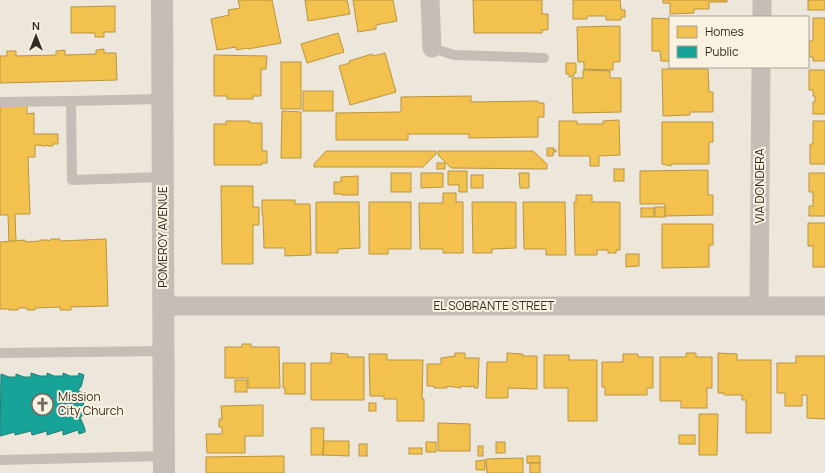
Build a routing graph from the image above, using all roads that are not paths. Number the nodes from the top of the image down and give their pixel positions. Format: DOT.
graph roads {
  1 [pos="162,0"];
  2 [pos="430,0"];
  3 [pos="762,0"];
  4 [pos="762,16"];
  5 [pos="432,48"];
  6 [pos="544,58"];
  7 [pos="761,68"];
  8 [pos="163,99"];
  9 [pos="71,101"];
  10 [pos="0,102"];
  11 [pos="163,177"];
  12 [pos="759,305"];
  13 [pos="164,306"];
  14 [pos="825,306"];
  15 [pos="164,351"];
  16 [pos="0,352"];
  17 [pos="0,460"];
  18 [pos="164,465"];
  1 -- 8 [label="street, POMEROY AVENUE"];
  2 -- 5 [label="street"];
  3 -- 4 [label="street"];
  5 -- 6 [label="lane"];
  7 -- 12 [label="street, VIA DONDERA"];
  8 -- 9 [label="lane"];
  8 -- 11 [label="street, POMEROY AVENUE"];
  9 -- 10 [label="lane"];
  9 -- 11 [label="lane"];
  11 -- 13 [label="street, POMEROY AVENUE"];
  12 -- 13 [label="street, EL SOBRANTE STREET"];
  12 -- 14 [label="street, EL SOBRANTE STREET"];
  13 -- 15 [label="street, POMEROY AVENUE"];
  15 -- 16 [label="lane"];
  15 -- 18 [label="street, POMEROY AVENUE"];
  17 -- 18 [label="lane"];
}
